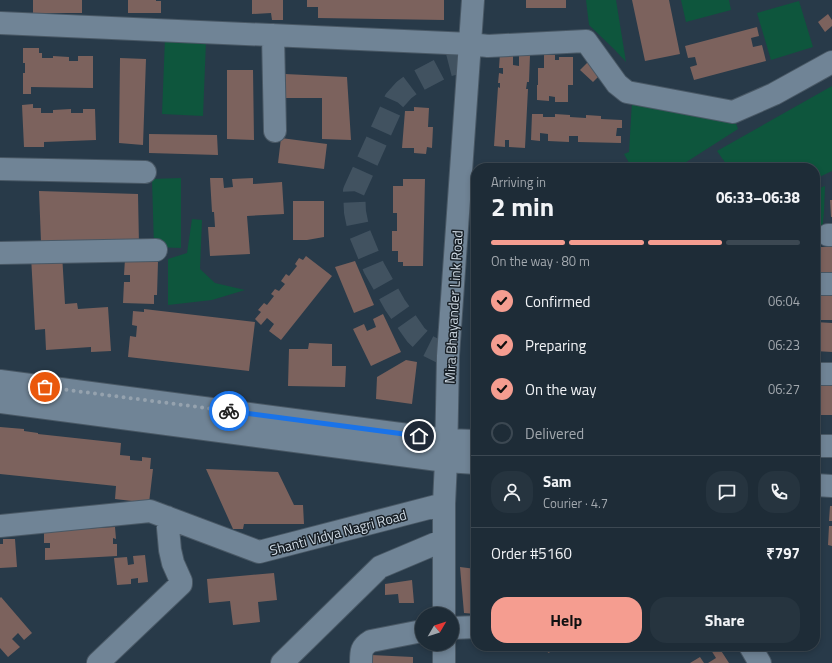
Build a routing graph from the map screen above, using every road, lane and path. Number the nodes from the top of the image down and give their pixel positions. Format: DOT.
graph roads {
  1 [pos="472,0"];
  2 [pos="0,23"];
  3 [pos="272,35"];
  4 [pos="470,44"];
  5 [pos="832,62"];
  6 [pos="275,131"];
  7 [pos="0,169"];
  8 [pos="145,172"];
  9 [pos="156,250"];
  10 [pos="0,253"];
  11 [pos="820,284"];
  12 [pos="832,284"];
  13 [pos="820,374"];
  14 [pos="832,374"];
  15 [pos="0,381"];
  16 [pos="0,402"];
  17 [pos="258,415"];
  18 [pos="257,437"];
  19 [pos="349,438"];
  20 [pos="446,440"];
  21 [pos="471,441"];
  22 [pos="820,446"];
  23 [pos="832,446"];
  24 [pos="446,462"];
  25 [pos="471,463"];
  26 [pos="820,485"];
  27 [pos="832,486"];
  28 [pos="444,504"];
  29 [pos="167,517"];
  30 [pos="0,526"];
  31 [pos="444,540"];
  32 [pos="444,607"];
  33 [pos="471,627"];
  34 [pos="459,628"];
  35 [pos="415,632"];
  36 [pos="444,651"];
  37 [pos="753,651"];
  38 [pos="98,663"];
  39 [pos="282,663"];
  40 [pos="361,663"];
  41 [pos="444,663"];
  42 [pos="760,663"];
  1 -- 4 [label="street, Mira Bhayander Link Road"];
  2 -- 3 [label="street"];
  3 -- 4 [label="street"];
  3 -- 6 [label="street"];
  4 -- 5 [label="street"];
  4 -- 20 [label="street, Mira Bhayander Link Road"];
  7 -- 8 [label="street"];
  9 -- 10 [label="street"];
  11 -- 12 [label="street"];
  13 -- 14 [label="street"];
  15 -- 17 [label="street"];
  16 -- 18 [label="street"];
  17 -- 18 [label="street"];
  17 -- 19 [label="street"];
  18 -- 19 [label="street"];
  19 -- 20 [label="street"];
  19 -- 24 [label="street"];
  20 -- 21 [label="street"];
  20 -- 24 [label="street, Mira Bhayander Link Road"];
  22 -- 23 [label="street"];
  24 -- 25 [label="street"];
  24 -- 28 [label="street, Mira Bhayander Link Road"];
  26 -- 27 [label="street"];
  28 -- 29 [label="street, Shanti Vidya Nagri Road"];
  28 -- 31 [label="street, Mira Bhayander Link Road"];
  29 -- 30 [label="street, Shanti Vidya Nagri Road"];
  29 -- 38 [label="street"];
  31 -- 32 [label="street, Mira Bhayander Link Road"];
  31 -- 39 [label="street"];
  33 -- 34 [label="street"];
  35 -- 40 [label="street"];
  36 -- 41 [label="street"];
  37 -- 42 [label="street"];
}
